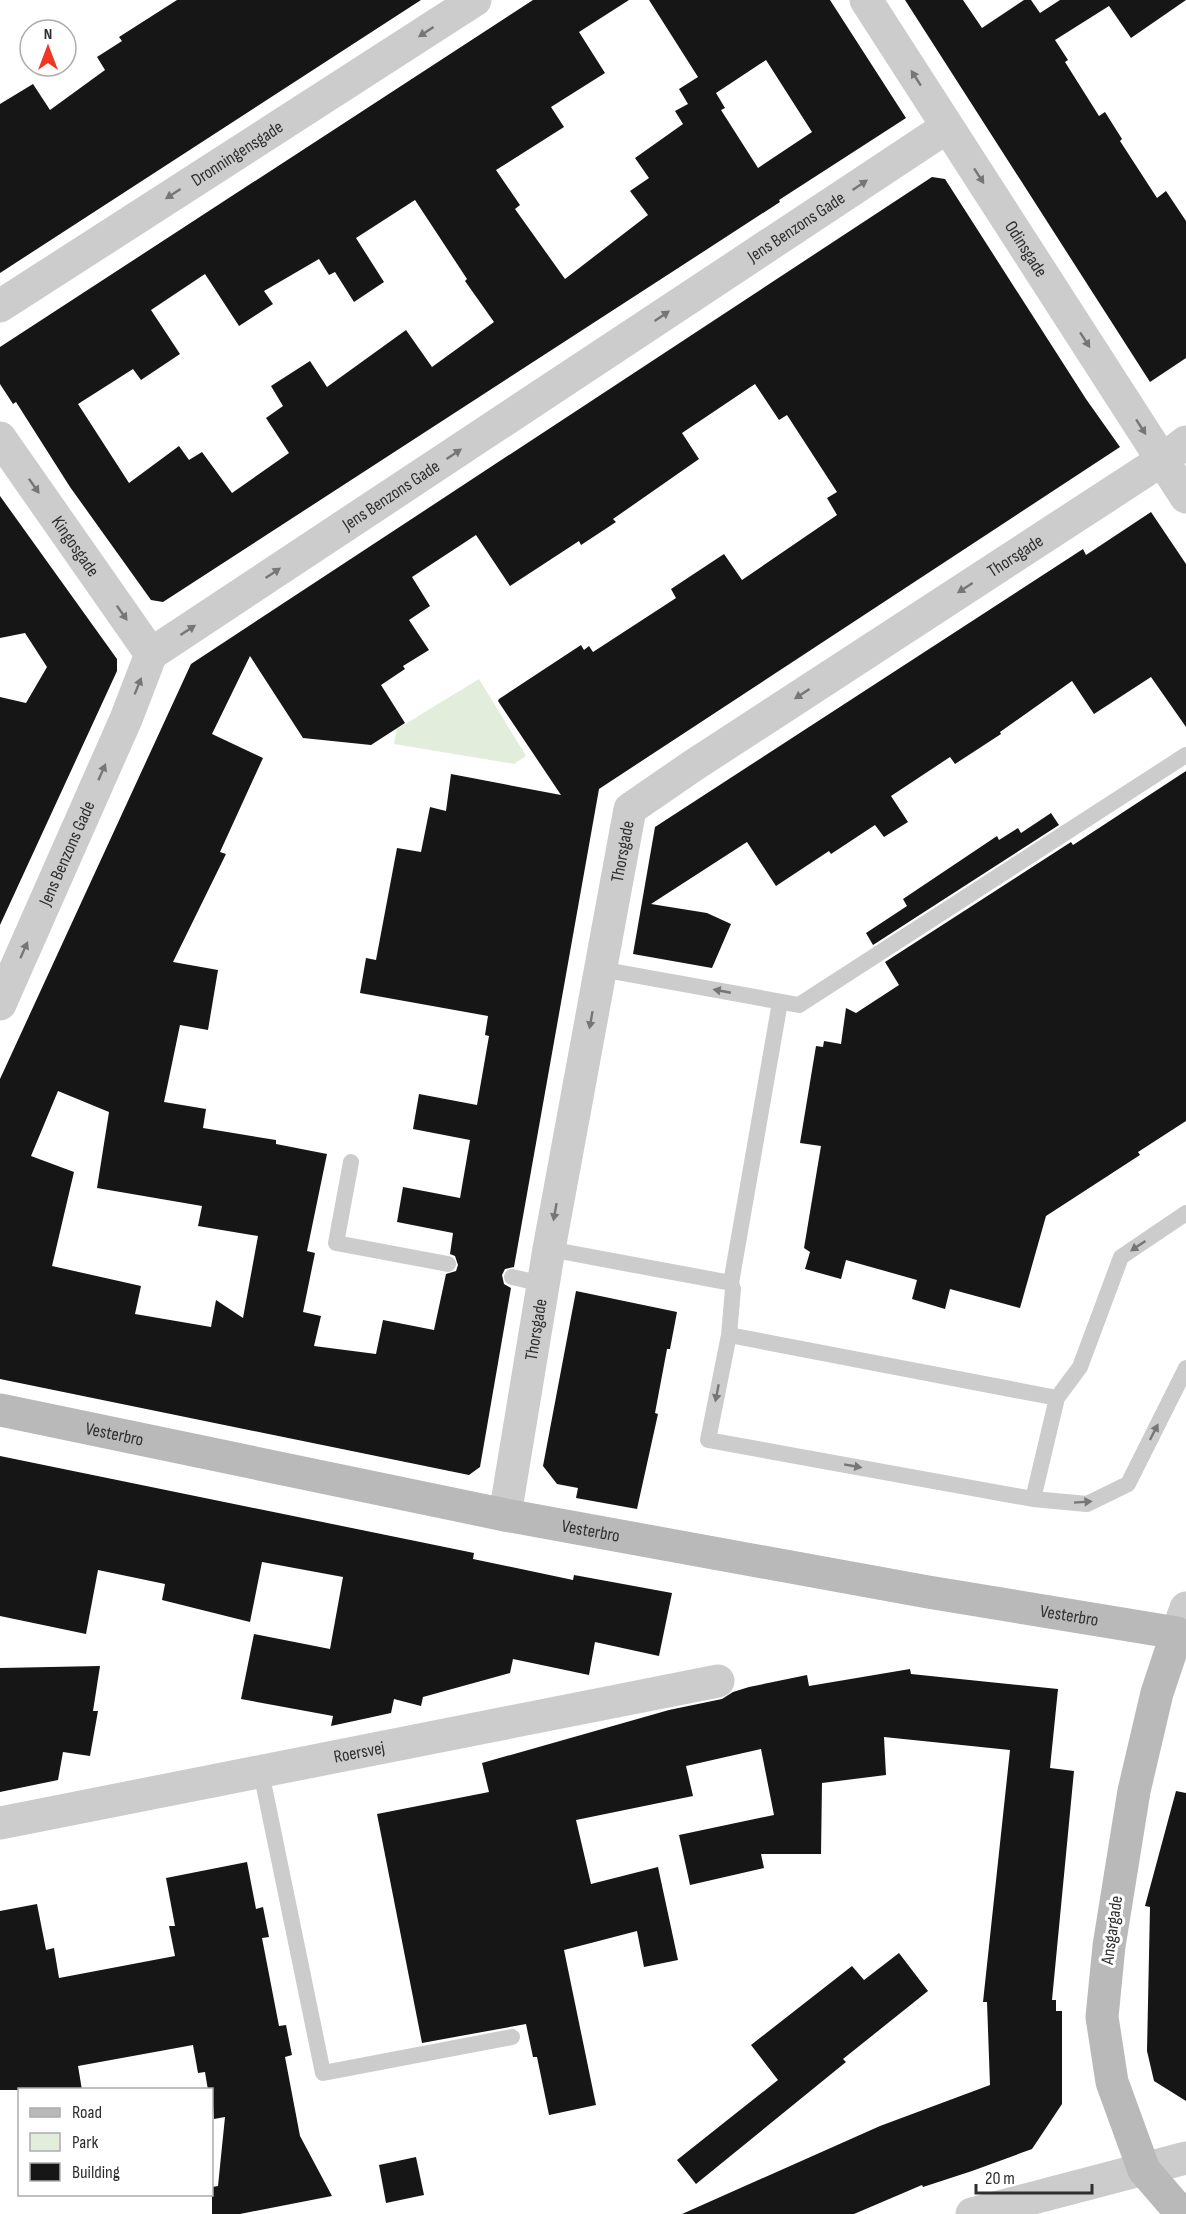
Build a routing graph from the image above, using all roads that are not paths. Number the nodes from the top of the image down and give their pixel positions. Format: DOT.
graph roads {
  1 [pos="475,0"];
  2 [pos="866,0"];
  3 [pos="947,127"];
  4 [pos="0,306"];
  5 [pos="0,438"];
  6 [pos="1174,451"];
  7 [pos="1186,497"];
  8 [pos="151,654"];
  9 [pos="1186,755"];
  10 [pos="600,969"];
  11 [pos="780,1002"];
  12 [pos="0,1004"];
  13 [pos="351,1162"];
  14 [pos="1186,1213"];
  15 [pos="549,1249"];
  16 [pos="448,1264"];
  17 [pos="732,1283"];
  18 [pos="729,1335"];
  19 [pos="1186,1368"];
  20 [pos="1057,1398"];
  21 [pos="0,1410"];
  22 [pos="1033,1499"];
  23 [pos="505,1515"];
  24 [pos="1183,1625"];
  25 [pos="718,1681"];
  26 [pos="261,1772"];
  27 [pos="0,1823"];
  28 [pos="512,2037"];
  29 [pos="1186,2158"];
  30 [pos="1144,2170"];
  31 [pos="972,2214"];
  32 [pos="1182,2214"];
  1 -- 4 [label="street, Dronningensgade, one-way"];
  3 -- 2 [label="street, Odinsgade, one-way"];
  3 -- 6 [label="street, Odinsgade, one-way"];
  8 -- 3 [label="street, Jens Benzons Gade, one-way"];
  5 -- 8 [label="street, Kingosgade, one-way"];
  6 -- 7 [label="street, Odinsgade"];
  6 -- 10 [label="street, Thorsgade, one-way"];
  12 -- 8 [label="street, Jens Benzons Gade, one-way"];
  9 -- 11 [label="lane"];
  11 -- 10 [label="lane, one-way"];
  10 -- 15 [label="street, Thorsgade, one-way"];
  11 -- 17 [label="lane"];
  13 -- 16 [label="lane"];
  14 -- 20 [label="lane, one-way"];
  15 -- 17 [label="lane"];
  15 -- 23 [label="street, Thorsgade"];
  17 -- 18 [label="lane"];
  18 -- 20 [label="lane"];
  18 -- 22 [label="lane, one-way"];
  22 -- 19 [label="lane, one-way"];
  20 -- 22 [label="lane"];
  21 -- 23 [label="main road, Vesterbro"];
  23 -- 24 [label="main road, Vesterbro"];
  24 -- 30 [label="main road, Ansgargade"];
  25 -- 26 [label="street, Roersvej"];
  26 -- 27 [label="street, Roersvej"];
  26 -- 28 [label="lane"];
  29 -- 30 [label="street"];
  30 -- 31 [label="street"];
  30 -- 32 [label="main road, Ansgargade"];
}
